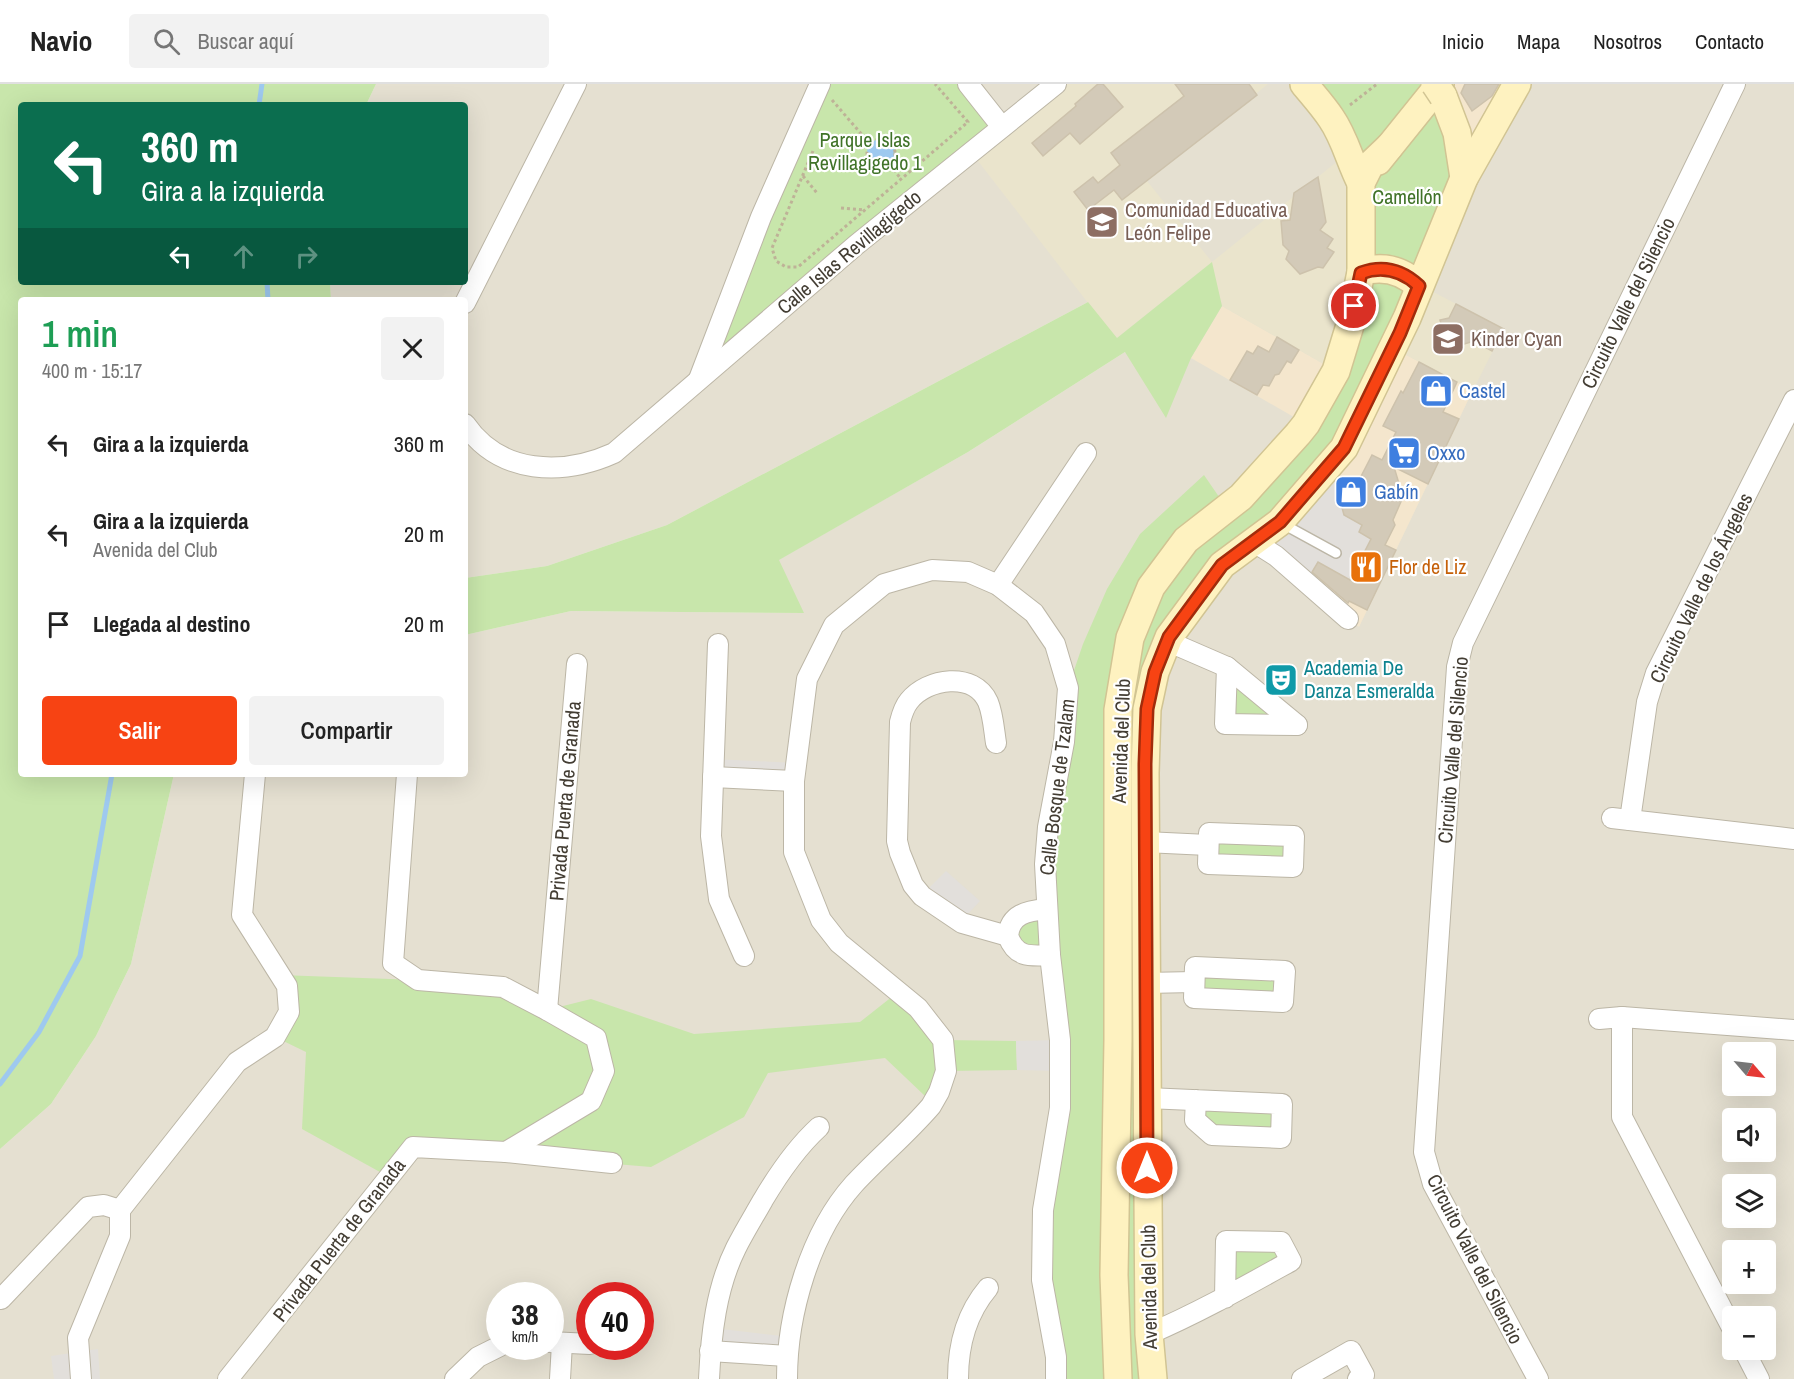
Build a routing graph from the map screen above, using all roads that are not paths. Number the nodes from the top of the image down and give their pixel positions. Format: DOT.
graph roads {
  1 [pos="576,84"];
  2 [pos="819,84"];
  3 [pos="968,84"];
  4 [pos="1056,84"];
  5 [pos="1304,84"];
  6 [pos="1517,84"];
  7 [pos="1735,84"];
  8 [pos="1440,88"];
  9 [pos="1002,127"];
  10 [pos="1463,155"];
  11 [pos="1361,183"];
  12 [pos="1361,273"];
  13 [pos="1419,286"];
  14 [pos="468,297"];
  15 [pos="699,380"];
  16 [pos="1794,400"];
  17 [pos="468,428"];
  18 [pos="1086,453"];
  19 [pos="1280,522"];
  20 [pos="1254,542"];
  21 [pos="1336,554"];
  22 [pos="998,585"];
  23 [pos="1348,619"];
  24 [pos="1167,641"];
  25 [pos="718,644"];
  26 [pos="577,664"];
  27 [pos="1227,667"];
  28 [pos="1147,709"];
  29 [pos="1118,710"];
  30 [pos="996,743"];
  31 [pos="255,777"];
  32 [pos="407,777"];
  33 [pos="713,777"];
  34 [pos="794,781"];
  35 [pos="1794,839"];
  36 [pos="1145,842"];
  37 [pos="1208,845"];
  38 [pos="1046,909"];
  39 [pos="1008,936"];
  40 [pos="1050,955"];
  41 [pos="744,956"];
  42 [pos="1194,982"];
  43 [pos="1146,983"];
  44 [pos="547,1010"];
  45 [pos="1622,1017"];
  46 [pos="1599,1019"];
  47 [pos="1794,1030"];
  48 [pos="1147,1039"];
  49 [pos="1118,1040"];
  50 [pos="1147,1098"];
  51 [pos="1196,1100"];
  52 [pos="819,1127"];
  53 [pos="506,1152"];
  54 [pos="612,1163"];
  55 [pos="120,1210"];
  56 [pos="988,1288"];
  57 [pos="1225,1298"];
  58 [pos="1,1299"];
  59 [pos="1722,1309"];
  60 [pos="1149,1334"];
  61 [pos="710,1351"];
  62 [pos="486,1352"];
  63 [pos="787,1356"];
  64 [pos="558,1360"];
  65 [pos="1749,1360"];
  66 [pos="81,1379"];
  67 [pos="228,1379"];
  68 [pos="455,1379"];
  69 [pos="560,1379"];
  70 [pos="709,1379"];
  71 [pos="787,1379"];
  72 [pos="958,1379"];
  73 [pos="1056,1379"];
  74 [pos="1118,1379"];
  75 [pos="1153,1379"];
  76 [pos="1302,1379"];
  77 [pos="1358,1379"];
  78 [pos="1538,1379"];
  79 [pos="1759,1379"];
  1 -- 14 [label="street"];
  2 -- 15 [label="street, Calle Islas Revillagigedo"];
  3 -- 9 [label="street"];
  4 -- 9 [label="street, Calle Islas Revillagigedo"];
  5 -- 11 [label="street, Avenida del Club"];
  6 -- 10 [label="street, Avenida del Club"];
  7 -- 78 [label="street, Circuito Valle del Silencio"];
  8 -- 10 [label="street"];
  8 -- 11 [label="street"];
  9 -- 15 [label="street, Calle Islas Revillagigedo"];
  10 -- 13 [label="street, Avenida del Club"];
  11 -- 12 [label="street, Avenida del Club"];
  12 -- 13 [label="street"];
  12 -- 29 [label="street, Avenida del Club"];
  13 -- 19 [label="street, Avenida del Club"];
  15 -- 17 [label="street, Calle Islas Revillagigedo"];
  16 -- 35 [label="street, Circuito Valle de los Ángeles"];
  18 -- 22 [label="street"];
  19 -- 20 [label="street, Avenida del Club"];
  19 -- 21 [label="lane"];
  20 -- 23 [label="street"];
  20 -- 24 [label="street, Avenida del Club"];
  22 -- 34 [label="street, Calle Bosque de Tzalam"];
  22 -- 38 [label="street, Calle Bosque de Tzalam"];
  24 -- 27 [label="street"];
  24 -- 28 [label="street, Avenida del Club"];
  25 -- 33 [label="street"];
  26 -- 44 [label="street, Privada Puerta de Granada"];
  28 -- 29 [label="street"];
  28 -- 36 [label="street, Avenida del Club"];
  29 -- 49 [label="street, Avenida del Club"];
  30 -- 39 [label="street"];
  31 -- 55 [label="street"];
  32 -- 44 [label="street"];
  33 -- 34 [label="street"];
  33 -- 41 [label="street"];
  34 -- 63 [label="street, Calle Bosque de Tzalam"];
  36 -- 37 [label="street"];
  36 -- 43 [label="street, Avenida del Club"];
  38 -- 39 [label="street"];
  38 -- 40 [label="street, Calle Bosque de Tzalam"];
  39 -- 40 [label="street"];
  40 -- 73 [label="street, Calle Bosque de Tzalam"];
  42 -- 43 [label="street"];
  43 -- 48 [label="street, Avenida del Club"];
  44 -- 53 [label="street"];
  45 -- 46 [label="street"];
  45 -- 47 [label="street"];
  45 -- 59 [label="street"];
  48 -- 49 [label="street"];
  48 -- 50 [label="street, Avenida del Club"];
  49 -- 74 [label="street, Avenida del Club"];
  50 -- 51 [label="street"];
  50 -- 60 [label="street, Avenida del Club"];
  52 -- 61 [label="street"];
  53 -- 54 [label="street, Privada Puerta de Granada"];
  53 -- 67 [label="street, Privada Puerta de Granada"];
  55 -- 58 [label="street"];
  55 -- 66 [label="street"];
  56 -- 72 [label="street"];
  57 -- 60 [label="street"];
  60 -- 75 [label="street, Avenida del Club"];
  61 -- 63 [label="street"];
  61 -- 70 [label="street"];
  62 -- 68 [label="street"];
  63 -- 71 [label="street, Calle Bosque de Tzalam"];
  64 -- 69 [label="street"];
  65 -- 79 [label="street"];
  76 -- 77 [label="street"];
}
